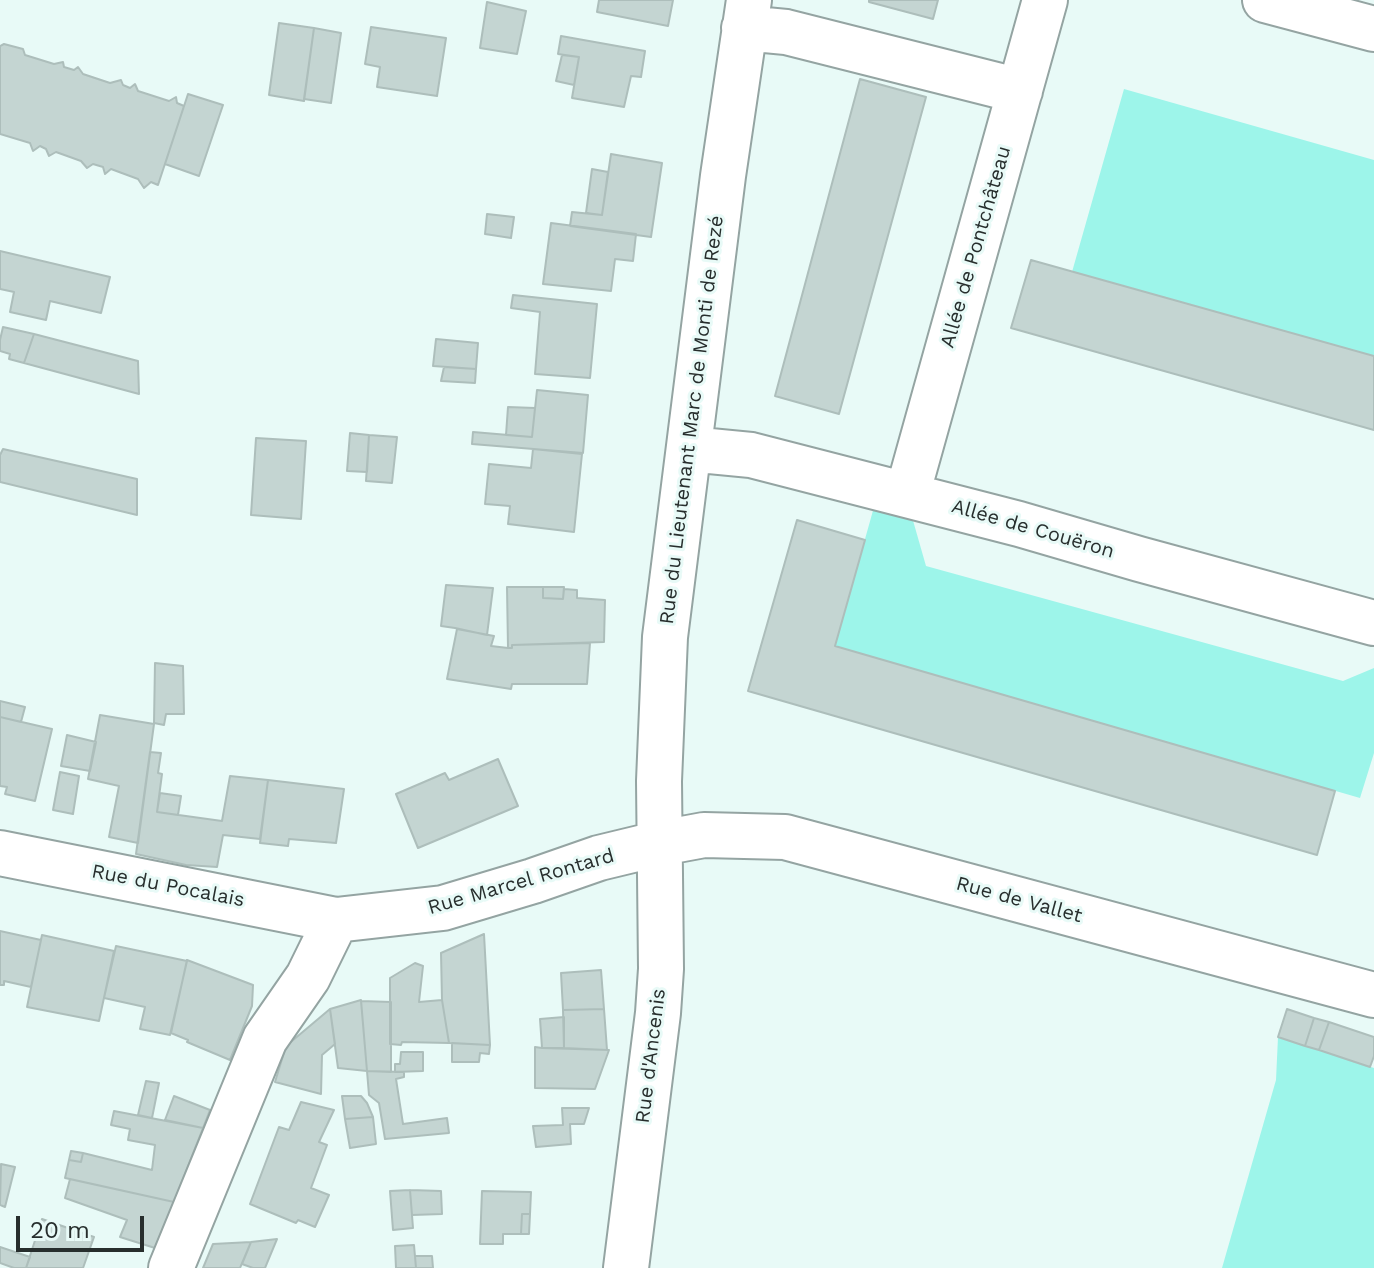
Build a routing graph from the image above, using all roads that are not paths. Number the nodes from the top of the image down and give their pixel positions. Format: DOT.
graph roads {
  1 [pos="1045,0"];
  2 [pos="1265,0"];
  3 [pos="746,14"];
  4 [pos="1374,29"];
  5 [pos="1020,91"];
  6 [pos="689,449"];
  7 [pos="907,495"];
  8 [pos="1374,623"];
  9 [pos="661,843"];
  10 [pos="0,853"];
  11 [pos="336,920"];
  12 [pos="1371,984"];
  13 [pos="171,1268"];
  14 [pos="626,1268"];
  1 -- 5 [label="street, Allée de Pontchâteau"];
  2 -- 4 [label="street"];
  3 -- 5 [label="street"];
  3 -- 6 [label="street, Rue du Lieutenant Marc de Monti de Rezé"];
  5 -- 7 [label="street, Allée de Pontchâteau"];
  6 -- 7 [label="street, Allée de Couëron"];
  6 -- 9 [label="street, Rue du Lieutenant Marc de Monti de Rezé"];
  7 -- 8 [label="street, Allée de Couëron"];
  9 -- 11 [label="street, Rue Marcel Rontard"];
  9 -- 12 [label="street, Rue de Vallet"];
  9 -- 14 [label="street, Rue d'Ancenis"];
  10 -- 11 [label="street, Rue du Pocalais"];
  11 -- 13 [label="street"];
}
